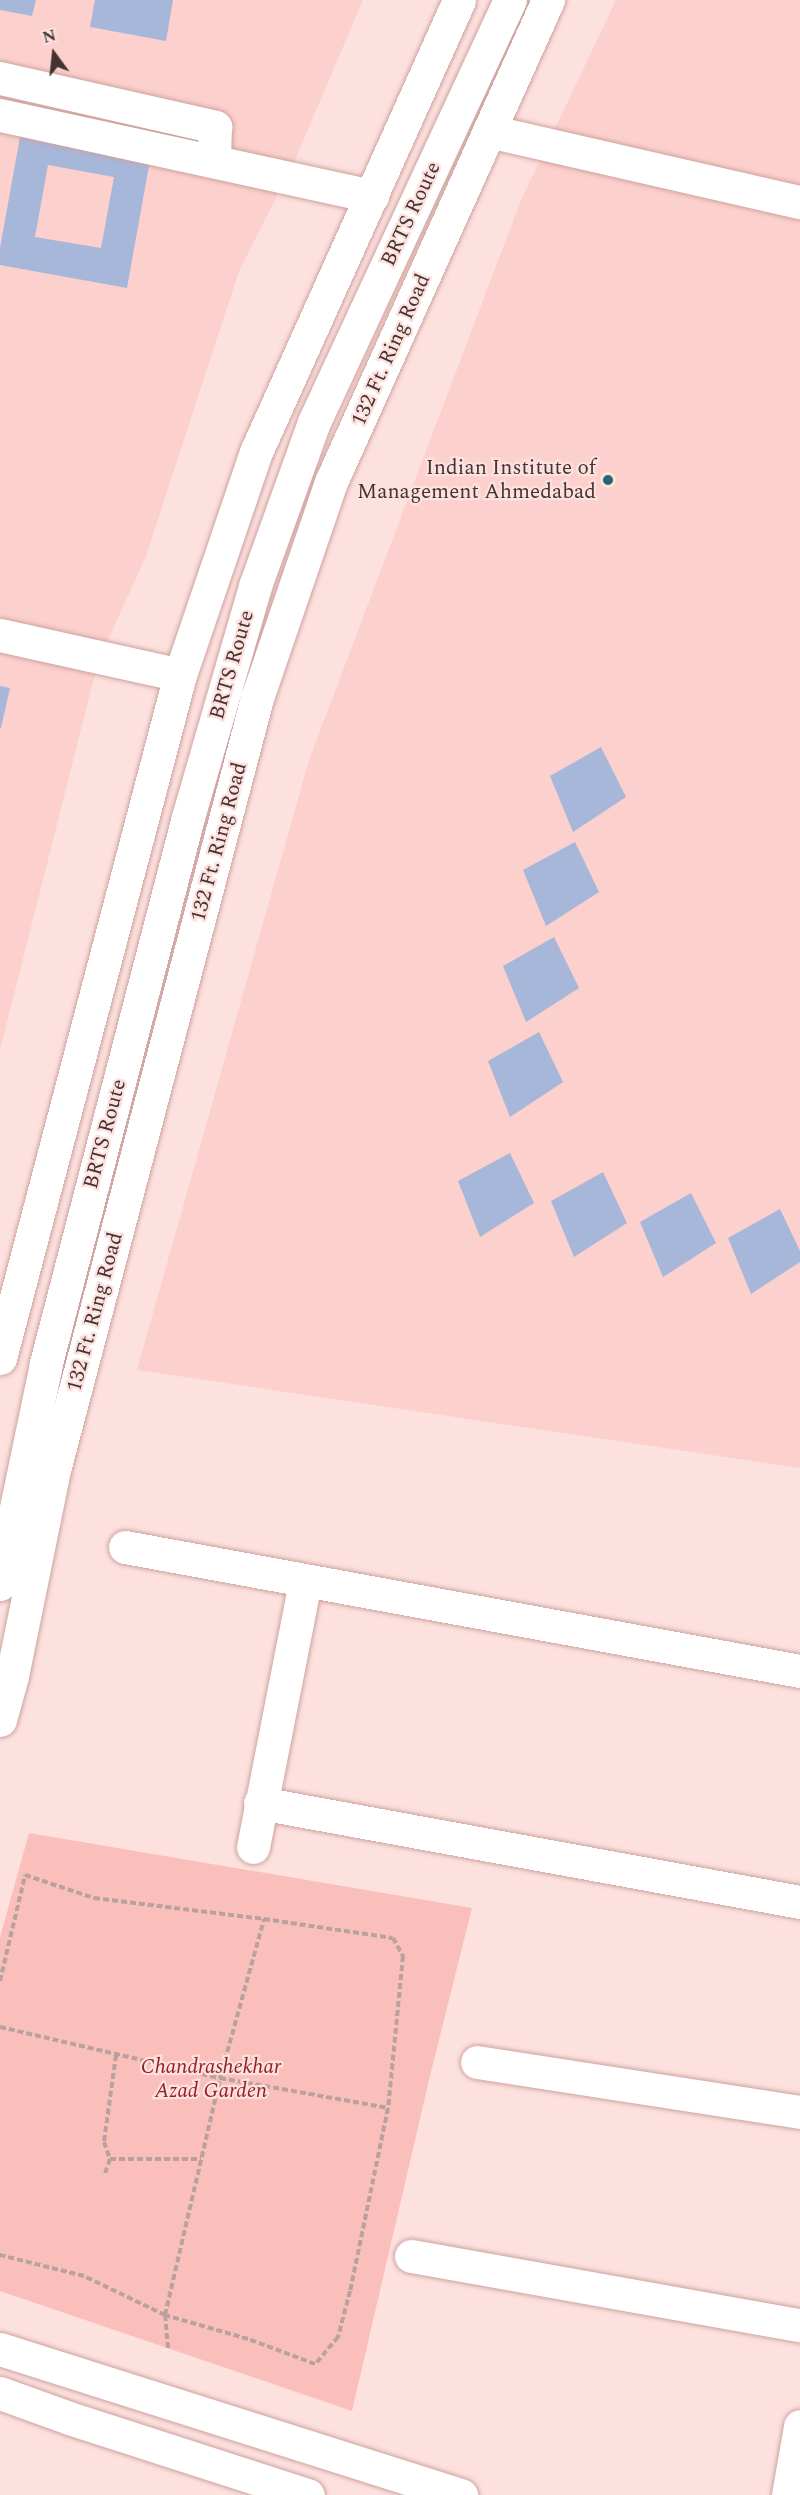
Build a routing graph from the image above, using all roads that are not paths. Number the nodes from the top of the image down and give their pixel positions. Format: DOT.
graph roads {
  1 [pos="459,0"];
  2 [pos="510,0"];
  3 [pos="548,0"];
  4 [pos="0,78"];
  5 [pos="0,115"];
  6 [pos="489,131"];
  7 [pos="214,161"];
  8 [pos="372,196"];
  9 [pos="800,202"];
  10 [pos="0,635"];
  11 [pos="180,675"];
  12 [pos="0,1358"];
  13 [pos="46,1363"];
  14 [pos="0,1503"];
  15 [pos="125,1547"];
  16 [pos="305,1581"];
  17 [pos="0,1584"];
  18 [pos="800,1671"];
  19 [pos="0,1720"];
  20 [pos="260,1803"];
  21 [pos="253,1847"];
  22 [pos="800,1902"];
  23 [pos="477,2062"];
  24 [pos="800,2112"];
  25 [pos="411,2256"];
  26 [pos="800,2325"];
  27 [pos="0,2349"];
  28 [pos="0,2393"];
  29 [pos="800,2426"];
  30 [pos="308,2495"];
  31 [pos="462,2495"];
  32 [pos="788,2495"];
  1 -- 8 [label="street"];
  2 -- 13 [label="street, BRTS Route"];
  3 -- 6 [label="street, 132 Ft. Ring Road"];
  4 -- 7 [label="street"];
  5 -- 7 [label="street"];
  6 -- 9 [label="street"];
  6 -- 19 [label="street, 132 Ft. Ring Road"];
  7 -- 8 [label="street"];
  8 -- 11 [label="street"];
  10 -- 11 [label="street"];
  11 -- 12 [label="street"];
  13 -- 14 [label="street"];
  13 -- 17 [label="street"];
  15 -- 16 [label="street"];
  16 -- 18 [label="street"];
  16 -- 20 [label="street"];
  20 -- 21 [label="street"];
  20 -- 22 [label="street"];
  23 -- 24 [label="street"];
  25 -- 26 [label="street"];
  27 -- 31 [label="street"];
  28 -- 30 [label="street"];
  29 -- 32 [label="street"];
}
